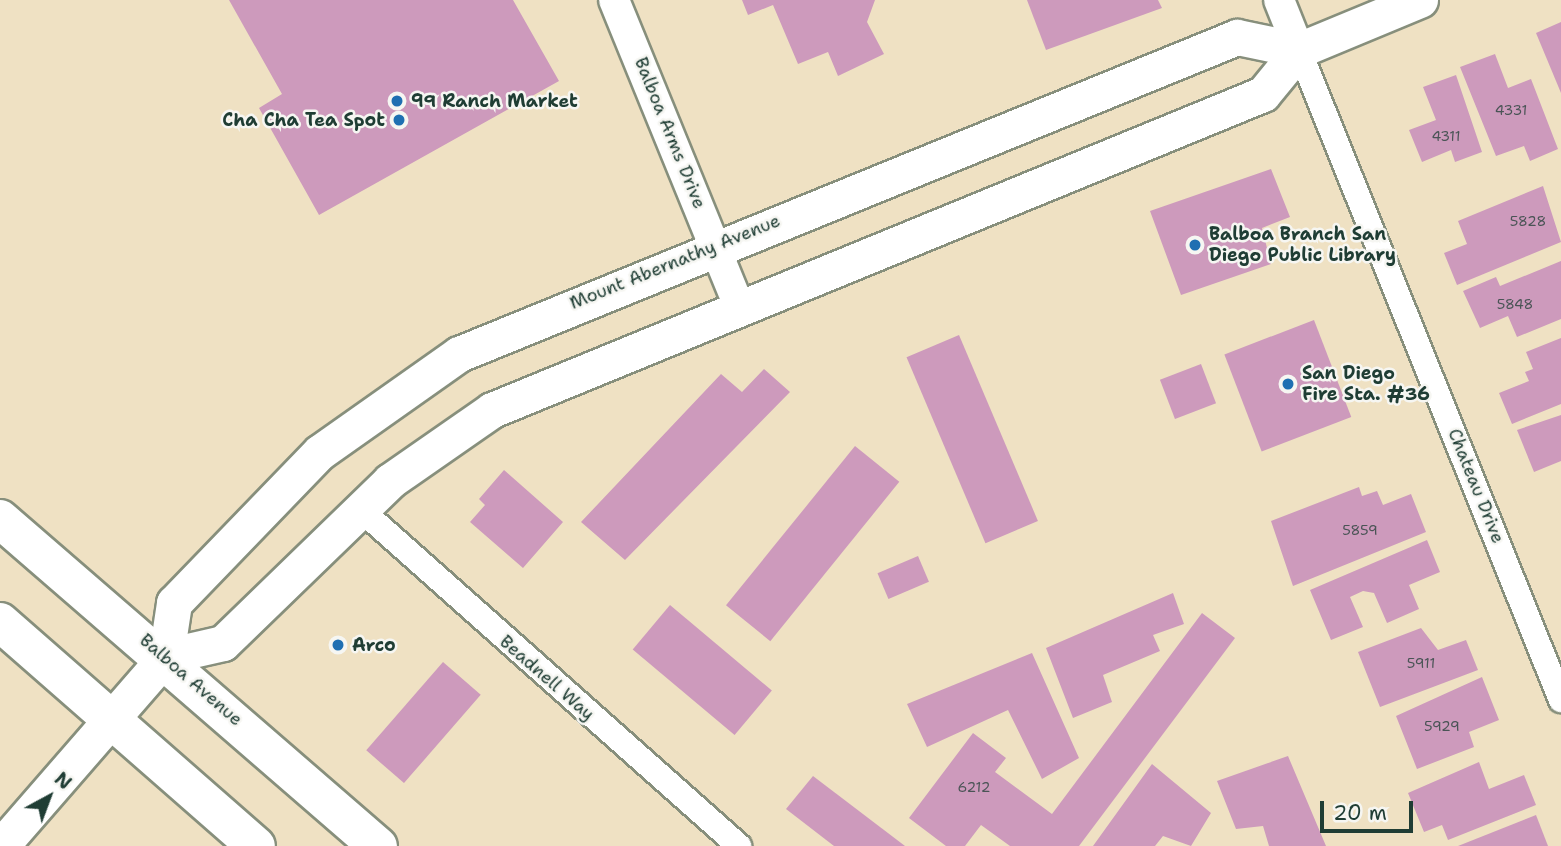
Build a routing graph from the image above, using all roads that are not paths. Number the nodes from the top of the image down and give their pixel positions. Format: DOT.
graph roads {
  1 [pos="614,0"];
  2 [pos="1279,0"];
  3 [pos="1420,0"];
  4 [pos="1299,50"];
  5 [pos="715,246"];
  6 [pos="739,307"];
  7 [pos="359,508"];
  8 [pos="0,519"];
  9 [pos="0,622"];
  10 [pos="166,656"];
  11 [pos="1561,700"];
  12 [pos="112,718"];
  13 [pos="1,846"];
  14 [pos="256,846"];
  15 [pos="378,846"];
  16 [pos="739,846"];
  1 -- 5 [label="street, Balboa Arms Drive"];
  2 -- 4 [label="street, Chateau Drive"];
  3 -- 4 [label="main road"];
  4 -- 5 [label="main road, Mount Abernathy Avenue"];
  4 -- 6 [label="main road"];
  4 -- 11 [label="street, Chateau Drive"];
  5 -- 6 [label="street, Balboa Arms Drive"];
  5 -- 10 [label="main road, Mount Abernathy Avenue"];
  6 -- 7 [label="main road"];
  7 -- 10 [label="main road"];
  7 -- 16 [label="street, Beadnell Way"];
  8 -- 10 [label="main road, Balboa Avenue"];
  9 -- 12 [label="main road"];
  10 -- 12 [label="main road"];
  10 -- 15 [label="main road, Balboa Avenue"];
  12 -- 13 [label="main road"];
  12 -- 14 [label="main road"];
}
